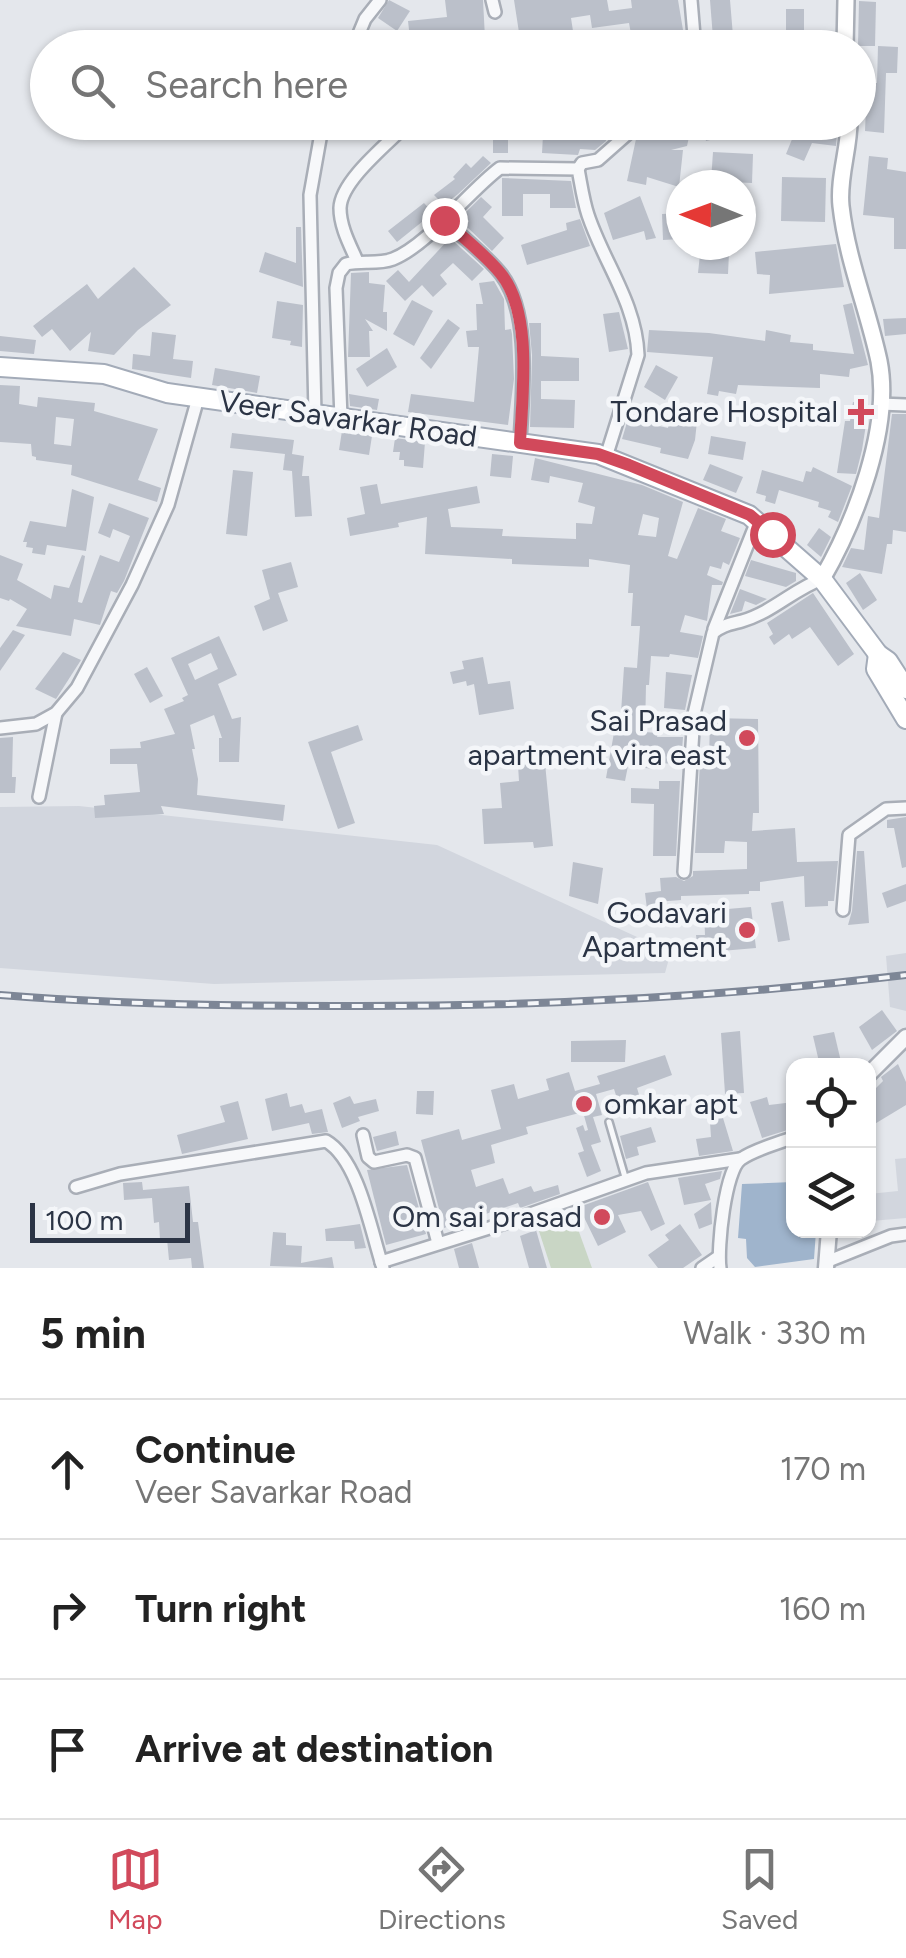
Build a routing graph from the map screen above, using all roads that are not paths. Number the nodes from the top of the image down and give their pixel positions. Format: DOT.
graph roads {
  1 [pos="380,0"];
  2 [pos="690,0"];
  3 [pos="846,0"];
  4 [pos="360,30"];
  5 [pos="693,30"];
  6 [pos="846,30"];
  7 [pos="320,140"];
  8 [pos="391,140"];
  9 [pos="621,140"];
  10 [pos="847,140"];
  11 [pos="578,168"];
  12 [pos="444,220"];
  13 [pos="357,262"];
  14 [pos="0,367"];
  15 [pos="198,398"];
  16 [pos="880,404"];
  17 [pos="906,404"];
  18 [pos="315,414"];
  19 [pos="341,418"];
  20 [pos="520,443"];
  21 [pos="606,457"];
  22 [pos="757,521"];
  23 [pos="822,578"];
  24 [pos="713,633"];
  25 [pos="878,654"];
  26 [pos="906,690"];
  27 [pos="906,704"];
  28 [pos="56,713"];
  29 [pos="906,719"];
  30 [pos="0,728"];
  31 [pos="39,797"];
  32 [pos="906,808"];
  33 [pos="684,872"];
  34 [pos="843,910"];
  35 [pos="906,1037"];
  36 [pos="876,1067"];
  37 [pos="609,1122"];
  38 [pos="363,1135"];
  39 [pos="786,1141"];
  40 [pos="740,1159"];
  41 [pos="626,1180"];
  42 [pos="76,1187"];
  43 [pos="906,1234"];
  44 [pos="828,1238"];
  45 [pos="438,1244"];
  46 [pos="719,1262"];
  47 [pos="382,1265"];
  48 [pos="826,1265"];
  49 [pos="702,1268"];
  1 -- 4 [label="street"];
  2 -- 5 [label="street"];
  3 -- 6 [label="main road"];
  7 -- 18 [label="street"];
  8 -- 13 [label="street"];
  9 -- 11 [label="street"];
  10 -- 16 [label="main road"];
  11 -- 12 [label="street"];
  11 -- 21 [label="street"];
  12 -- 13 [label="street"];
  12 -- 20 [label="street"];
  13 -- 19 [label="street"];
  14 -- 15 [label="main road, Veer Savarkar Road"];
  15 -- 18 [label="main road, Veer Savarkar Road"];
  15 -- 28 [label="street"];
  16 -- 17 [label="street"];
  16 -- 23 [label="main road"];
  18 -- 19 [label="main road, Veer Savarkar Road"];
  19 -- 20 [label="main road, Veer Savarkar Road"];
  20 -- 21 [label="main road, Veer Savarkar Road"];
  21 -- 22 [label="main road, Veer Savarkar Road"];
  22 -- 23 [label="main road, Veer Savarkar Road"];
  22 -- 24 [label="street"];
  23 -- 24 [label="street"];
  23 -- 25 [label="main road, Veer Savarkar Road"];
  24 -- 33 [label="street"];
  25 -- 26 [label="main road, Veer Savarkar Road"];
  25 -- 27 [label="main road"];
  25 -- 29 [label="main road"];
  28 -- 30 [label="street"];
  28 -- 31 [label="street"];
  32 -- 34 [label="street"];
  35 -- 36 [label="street"];
  37 -- 41 [label="lane"];
  38 -- 45 [label="street"];
  39 -- 40 [label="street"];
  40 -- 41 [label="street"];
  40 -- 46 [label="street"];
  41 -- 45 [label="street"];
  42 -- 47 [label="street"];
  43 -- 48 [label="street"];
  44 -- 48 [label="street"];
  45 -- 47 [label="street"];
  46 -- 49 [label="street"];
}
